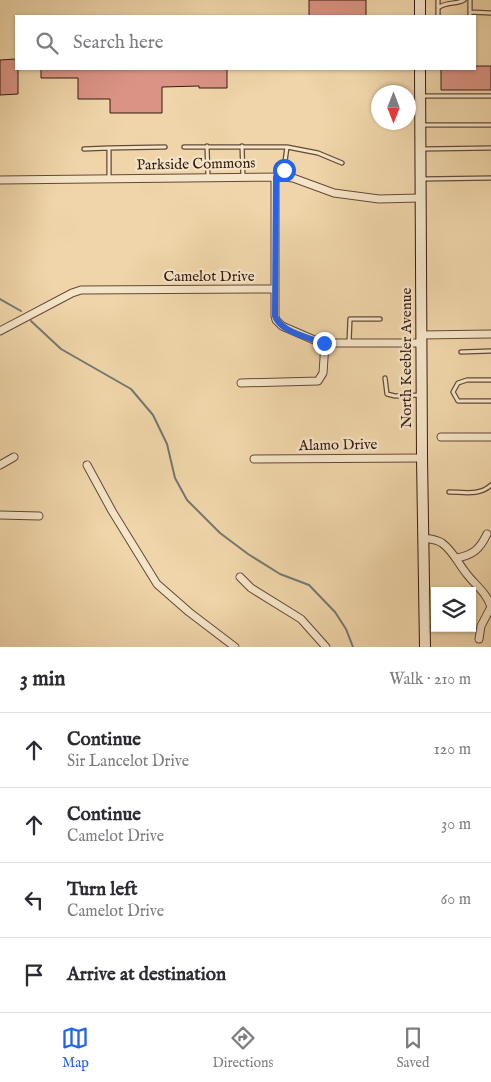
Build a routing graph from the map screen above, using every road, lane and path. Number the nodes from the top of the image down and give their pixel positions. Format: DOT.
graph roads {
  1 [pos="420,0"];
  2 [pos="438,0"];
  3 [pos="464,0"];
  4 [pos="470,0"];
  5 [pos="438,8"];
  6 [pos="491,13"];
  7 [pos="470,14"];
  8 [pos="420,15"];
  9 [pos="438,15"];
  10 [pos="420,70"];
  11 [pos="420,96"];
  12 [pos="491,96"];
  13 [pos="420,125"];
  14 [pos="491,125"];
  15 [pos="208,146"];
  16 [pos="242,146"];
  17 [pos="287,146"];
  18 [pos="165,147"];
  19 [pos="184,147"];
  20 [pos="109,148"];
  21 [pos="491,148"];
  22 [pos="84,149"];
  23 [pos="420,149"];
  24 [pos="342,163"];
  25 [pos="243,177"];
  26 [pos="279,177"];
  27 [pos="109,178"];
  28 [pos="208,178"];
  29 [pos="491,178"];
  30 [pos="0,180"];
  31 [pos="420,180"];
  32 [pos="420,198"];
  33 [pos="275,289"];
  34 [pos="380,319"];
  35 [pos="0,331"];
  36 [pos="491,334"];
  37 [pos="421,339"];
  38 [pos="324,343"];
  39 [pos="349,343"];
  40 [pos="491,351"];
  41 [pos="461,352"];
  42 [pos="384,378"];
  43 [pos="491,380"];
  44 [pos="241,383"];
  45 [pos="421,395"];
  46 [pos="491,400"];
  47 [pos="440,437"];
  48 [pos="491,437"];
  49 [pos="14,457"];
  50 [pos="422,458"];
  51 [pos="254,459"];
  52 [pos="0,465"];
  53 [pos="87,466"];
  54 [pos="491,485"];
  55 [pos="449,492"];
  56 [pos="0,515"];
  57 [pos="39,516"];
  58 [pos="487,534"];
  59 [pos="423,538"];
  60 [pos="456,558"];
  61 [pos="240,577"];
  62 [pos="479,639"];
  63 [pos="235,647"];
  64 [pos="326,647"];
  65 [pos="425,647"];
  1 -- 8 [label="street"];
  2 -- 5 [label="lane"];
  3 -- 5 [label="lane"];
  4 -- 7 [label="lane"];
  5 -- 9 [label="lane"];
  6 -- 7 [label="lane"];
  10 -- 11 [label="street, North Keebler Avenue"];
  11 -- 12 [label="lane"];
  11 -- 13 [label="street, North Keebler Avenue"];
  13 -- 14 [label="lane"];
  13 -- 23 [label="street, North Keebler Avenue"];
  15 -- 16 [label="lane"];
  15 -- 19 [label="lane"];
  15 -- 28 [label="lane"];
  16 -- 17 [label="lane"];
  16 -- 25 [label="lane"];
  17 -- 24 [label="lane"];
  17 -- 26 [label="lane"];
  18 -- 20 [label="lane"];
  20 -- 22 [label="lane"];
  20 -- 27 [label="lane"];
  21 -- 23 [label="lane"];
  23 -- 31 [label="street, North Keebler Avenue"];
  25 -- 26 [label="street, Parkside Commons"];
  25 -- 28 [label="street, Parkside Commons"];
  26 -- 32 [label="street, Parkside Commons"];
  26 -- 33 [label="street"];
  27 -- 28 [label="street, Parkside Commons"];
  27 -- 30 [label="street, Parkside Commons"];
  29 -- 31 [label="lane"];
  31 -- 32 [label="street, North Keebler Avenue"];
  32 -- 37 [label="street, North Keebler Avenue"];
  33 -- 35 [label="street, Camelot Drive"];
  33 -- 38 [label="street, Camelot Drive"];
  34 -- 39 [label="lane"];
  36 -- 37 [label="street, Camelot Drive"];
  37 -- 39 [label="street, Camelot Drive"];
  37 -- 45 [label="street, North Keebler Avenue"];
  38 -- 39 [label="street, Camelot Drive"];
  38 -- 44 [label="street"];
  40 -- 41 [label="lane"];
  42 -- 45 [label="lane"];
  43 -- 46 [label="lane"];
  45 -- 50 [label="street, North Keebler Avenue"];
  47 -- 48 [label="street"];
  49 -- 52 [label="street"];
  50 -- 51 [label="street, Alamo Drive"];
  50 -- 59 [label="street, North Keebler Avenue"];
  53 -- 63 [label="street"];
  54 -- 55 [label="lane"];
  56 -- 57 [label="street"];
  58 -- 60 [label="street"];
  59 -- 60 [label="street"];
  59 -- 65 [label="street, North Keebler Avenue"];
  60 -- 62 [label="street"];
  61 -- 64 [label="street"];
}
